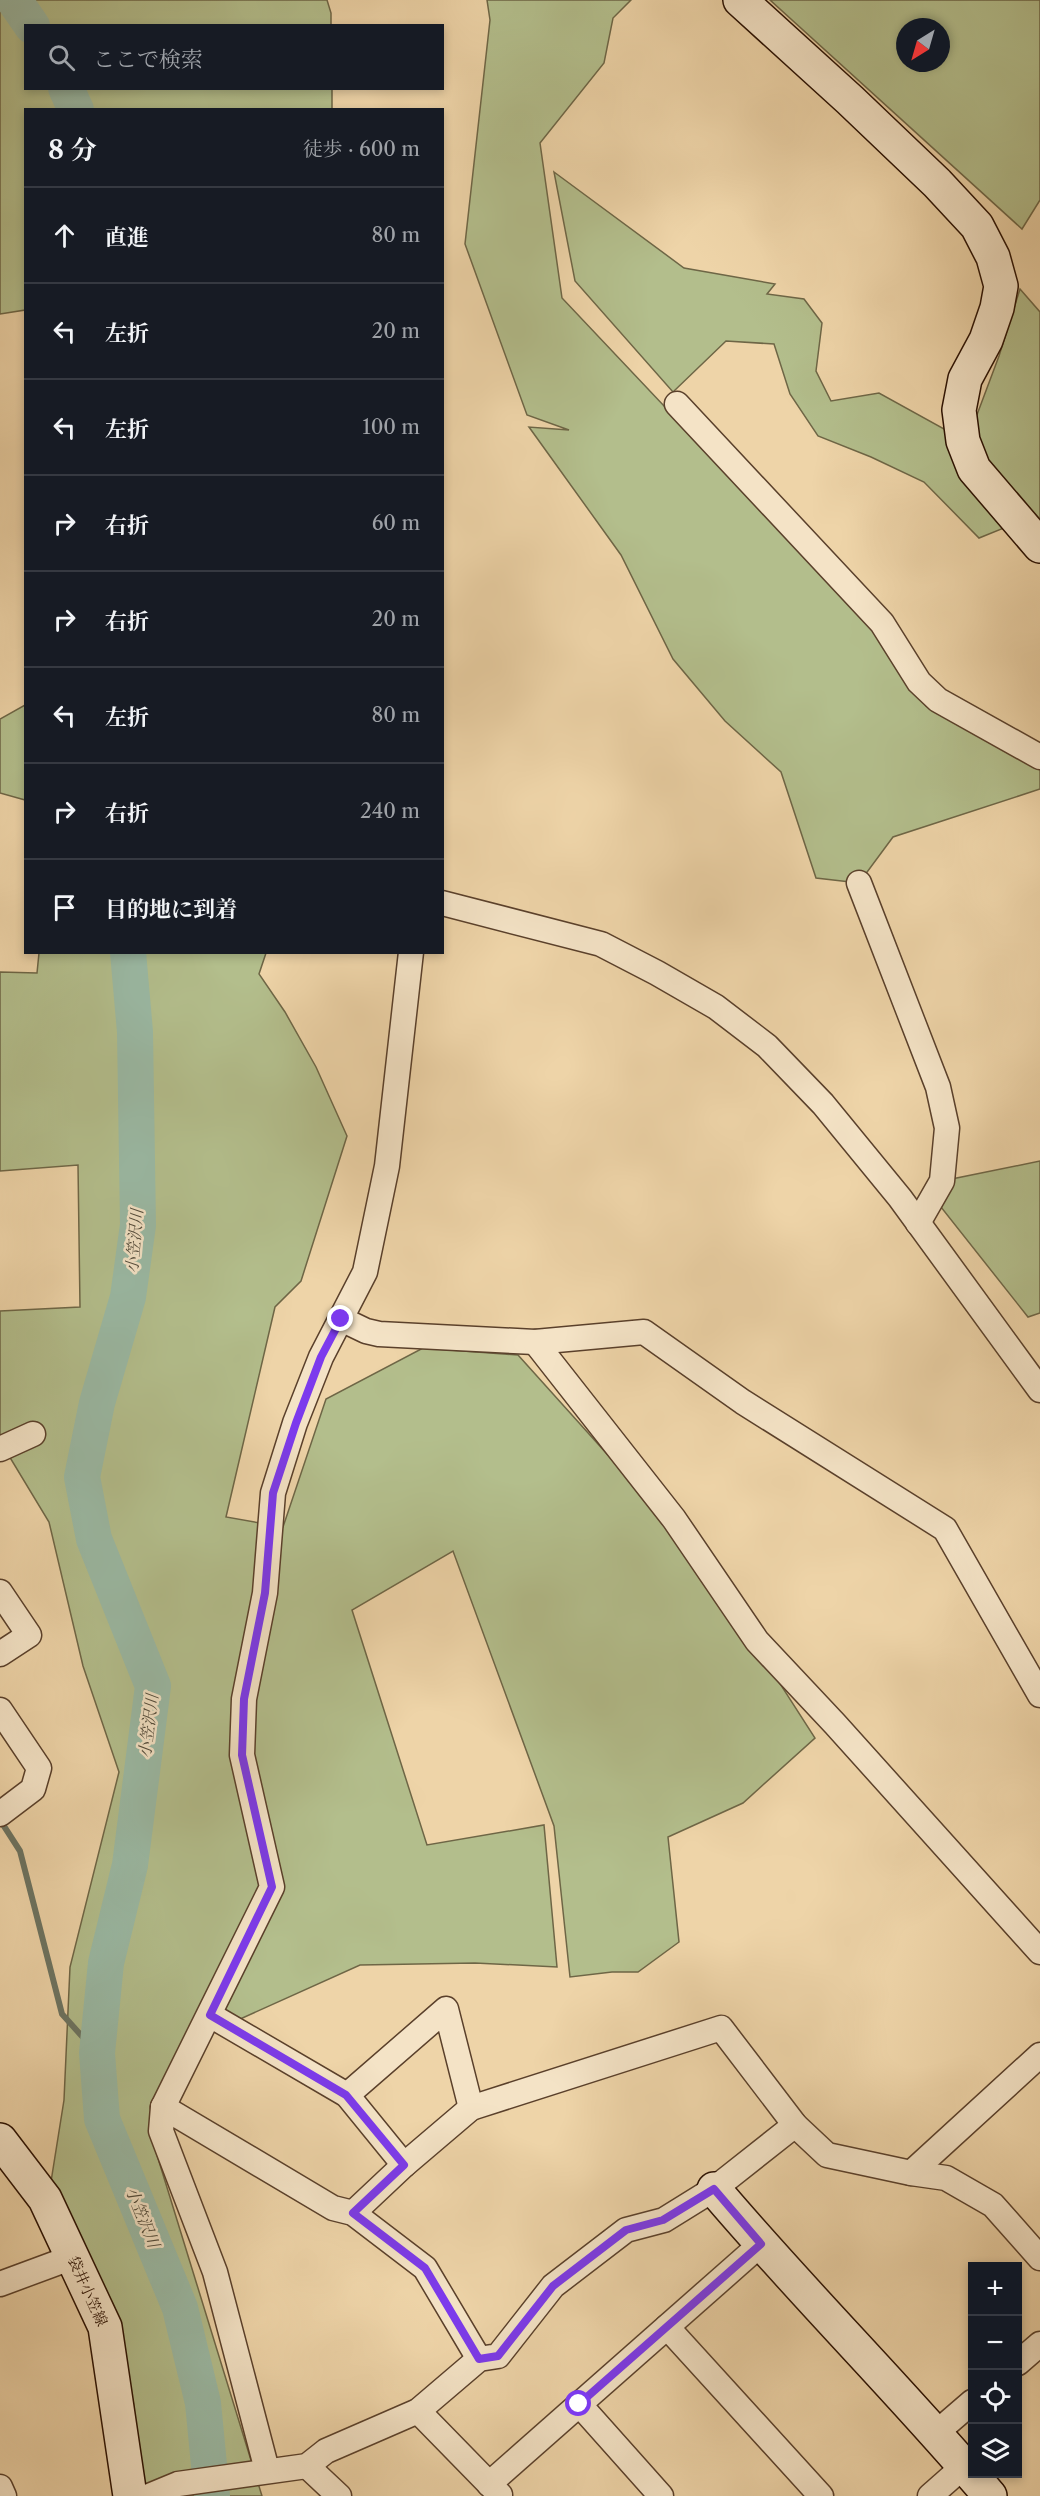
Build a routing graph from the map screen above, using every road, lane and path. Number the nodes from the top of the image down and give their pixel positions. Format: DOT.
graph roads {
  1 [pos="740,0"];
  2 [pos="676,404"];
  3 [pos="1040,546"];
  4 [pos="1040,757"];
  5 [pos="858,883"];
  6 [pos="444,904"];
  7 [pos="411,954"];
  8 [pos="918,1223"];
  9 [pos="341,1319"];
  10 [pos="535,1342"];
  11 [pos="1040,1390"];
  12 [pos="33,1434"];
  13 [pos="0,1449"];
  14 [pos="0,1592"];
  15 [pos="0,1654"];
  16 [pos="1040,1695"];
  17 [pos="0,1710"];
  18 [pos="0,1814"];
  19 [pos="1040,1952"];
  20 [pos="210,2015"];
  21 [pos="1040,2055"];
  22 [pos="346,2095"];
  23 [pos="163,2107"];
  24 [pos="471,2109"];
  25 [pos="795,2125"];
  26 [pos="0,2140"];
  27 [pos="404,2165"];
  28 [pos="911,2173"];
  29 [pos="714,2189"];
  30 [pos="353,2213"];
  31 [pos="761,2244"];
  32 [pos="73,2257"];
  33 [pos="1040,2258"];
  34 [pos="0,2284"];
  35 [pos="667,2327"];
  36 [pos="1040,2344"];
  37 [pos="479,2359"];
  38 [pos="1022,2359"];
  39 [pos="579,2404"];
  40 [pos="968,2405"];
  41 [pos="418,2410"];
  42 [pos="936,2433"];
  43 [pos="307,2466"];
  44 [pos="964,2466"];
  45 [pos="263,2470"];
  46 [pos="0,2487"];
  47 [pos="495,2490"];
  48 [pos="4,2496"];
  49 [pos="130,2496"];
  50 [pos="149,2496"];
  51 [pos="339,2496"];
  52 [pos="661,2496"];
  53 [pos="821,2496"];
  54 [pos="930,2496"];
  55 [pos="990,2496"];
  1 -- 3 [label="street"];
  2 -- 4 [label="street"];
  5 -- 8 [label="street"];
  6 -- 8 [label="street"];
  7 -- 9 [label="street"];
  8 -- 11 [label="street"];
  9 -- 10 [label="street"];
  9 -- 20 [label="street"];
  10 -- 16 [label="street"];
  10 -- 19 [label="street"];
  12 -- 13 [label="street"];
  14 -- 15 [label="street"];
  17 -- 18 [label="street"];
  20 -- 22 [label="street"];
  20 -- 23 [label="street"];
  21 -- 28 [label="street"];
  22 -- 24 [label="street"];
  22 -- 27 [label="street"];
  23 -- 30 [label="street"];
  23 -- 45 [label="street"];
  24 -- 25 [label="street"];
  24 -- 27 [label="street"];
  25 -- 28 [label="street"];
  25 -- 29 [label="street"];
  26 -- 32 [label="street, 袋井小笠線"];
  27 -- 30 [label="street"];
  28 -- 33 [label="street"];
  29 -- 31 [label="street"];
  29 -- 37 [label="street"];
  30 -- 37 [label="street"];
  31 -- 35 [label="street"];
  31 -- 42 [label="street"];
  32 -- 34 [label="street"];
  32 -- 49 [label="street, 袋井小笠線"];
  35 -- 39 [label="street"];
  35 -- 53 [label="street"];
  36 -- 38 [label="street"];
  37 -- 41 [label="street"];
  39 -- 47 [label="street"];
  39 -- 52 [label="street"];
  40 -- 42 [label="street"];
  41 -- 43 [label="street"];
  41 -- 47 [label="street"];
  42 -- 44 [label="street"];
  43 -- 45 [label="street"];
  43 -- 51 [label="street"];
  44 -- 54 [label="street"];
  44 -- 55 [label="street"];
  45 -- 50 [label="street"];
  46 -- 48 [label="street"];
}
